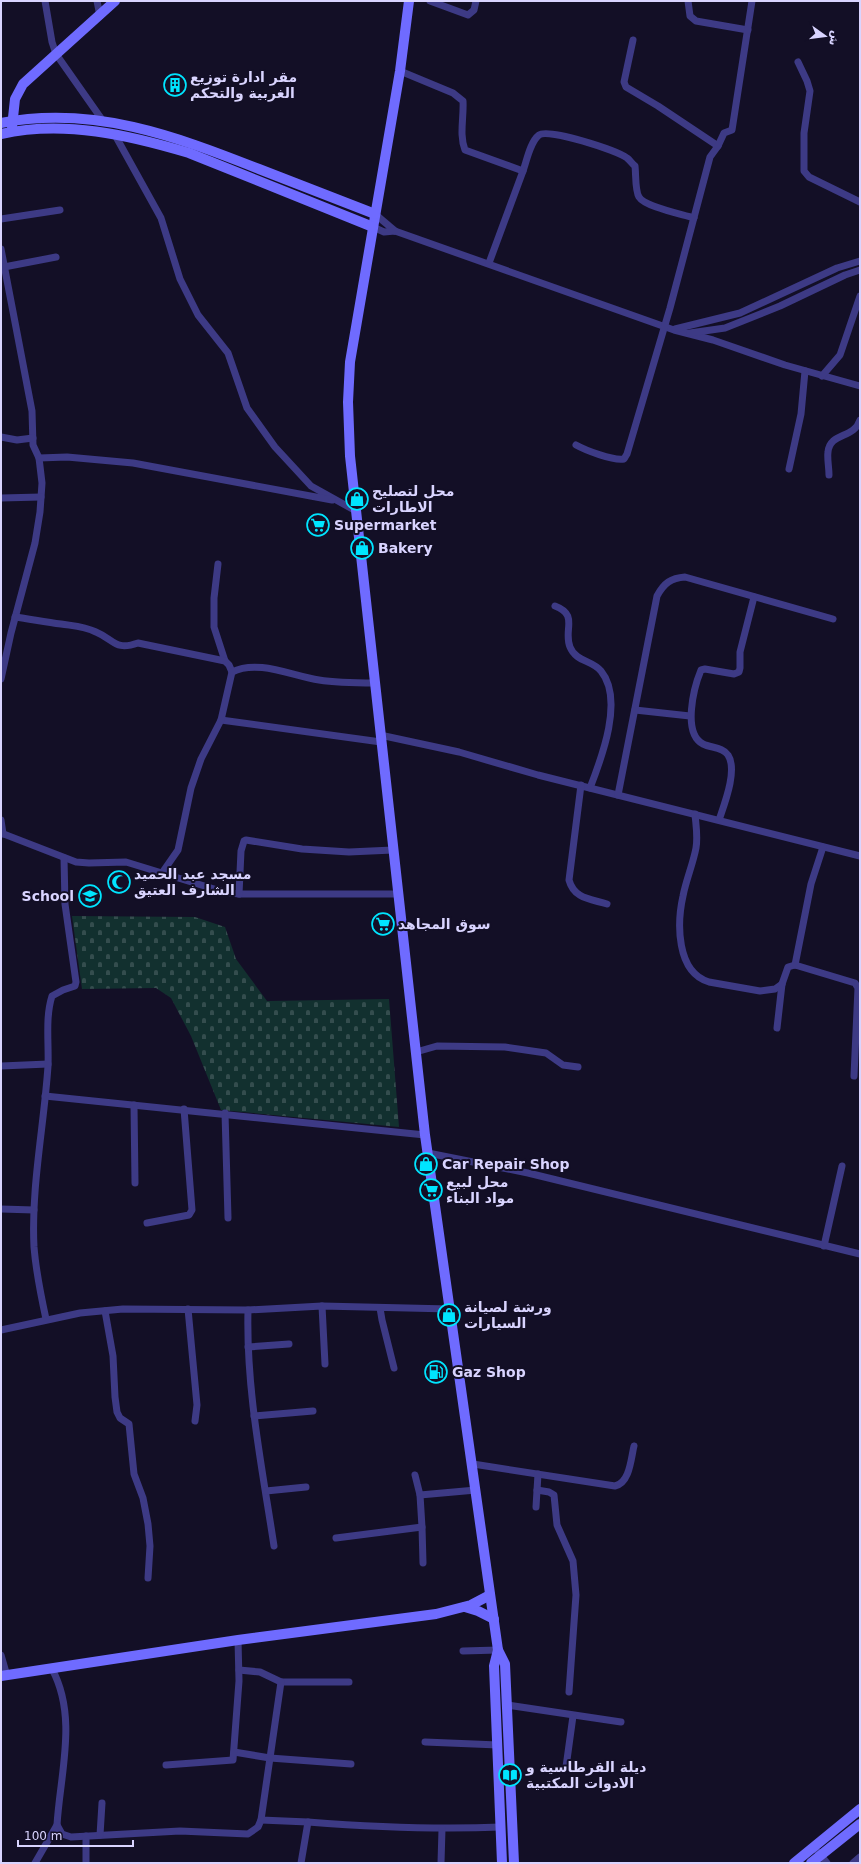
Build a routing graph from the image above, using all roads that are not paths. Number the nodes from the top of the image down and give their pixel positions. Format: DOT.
graph roads {
  1 [pos="45,1"];
  2 [pos="97,1"];
  3 [pos="114,1"];
  4 [pos="409,1"];
  5 [pos="430,1"];
  6 [pos="476,1"];
  7 [pos="688,1"];
  8 [pos="752,1"];
  9 [pos="100,16"];
  10 [pos="748,30"];
  11 [pos="633,40"];
  12 [pos="56,54"];
  13 [pos="798,62"];
  14 [pos="400,71"];
  15 [pos="12,121"];
  16 [pos="103,121"];
  17 [pos="1,123"];
  18 [pos="12,131"];
  19 [pos="1,134"];
  20 [pos="115,135"];
  21 [pos="718,146"];
  22 [pos="523,171"];
  23 [pos="860,202"];
  24 [pos="60,210"];
  25 [pos="375,214"];
  26 [pos="1,218"];
  27 [pos="694,218"];
  28 [pos="373,227"];
  29 [pos="395,231"];
  30 [pos="1,249"];
  31 [pos="56,257"];
  32 [pos="860,261"];
  33 [pos="489,264"];
  34 [pos="4,267"];
  35 [pos="860,270"];
  36 [pos="860,296"];
  37 [pos="664,326"];
  38 [pos="674,330"];
  39 [pos="686,333"];
  40 [pos="805,371"];
  41 [pos="822,376"];
  42 [pos="860,386"];
  43 [pos="860,420"];
  44 [pos="1,437"];
  45 [pos="32,438"];
  46 [pos="576,444"];
  47 [pos="39,458"];
  48 [pos="789,468"];
  49 [pos="829,475"];
  50 [pos="41,497"];
  51 [pos="1,498"];
  52 [pos="338,501"];
  53 [pos="356,511"];
  54 [pos="218,564"];
  55 [pos="754,597"];
  56 [pos="555,606"];
  57 [pos="15,617"];
  58 [pos="833,619"];
  59 [pos="225,661"];
  60 [pos="232,672"];
  61 [pos="1,679"];
  62 [pos="375,683"];
  63 [pos="635,710"];
  64 [pos="690,716"];
  65 [pos="221,720"];
  66 [pos="381,738"];
  67 [pos="580,785"];
  68 [pos="590,788"];
  69 [pos="618,795"];
  70 [pos="695,814"];
  71 [pos="1,820"];
  72 [pos="719,820"];
  73 [pos="2,833"];
  74 [pos="823,847"];
  75 [pos="393,850"];
  76 [pos="860,856"];
  77 [pos="64,858"];
  78 [pos="162,873"];
  79 [pos="239,894"];
  80 [pos="398,894"];
  81 [pos="607,904"];
  82 [pos="795,965"];
  83 [pos="782,984"];
  84 [pos="777,1028"];
  85 [pos="416,1052"];
  86 [pos="48,1064"];
  87 [pos="1,1066"];
  88 [pos="578,1067"];
  89 [pos="854,1076"];
  90 [pos="45,1096"];
  91 [pos="134,1105"];
  92 [pos="184,1109"];
  93 [pos="225,1113"];
  94 [pos="425,1135"];
  95 [pos="428,1153"];
  96 [pos="842,1166"];
  97 [pos="135,1183"];
  98 [pos="1,1209"];
  99 [pos="34,1210"];
  100 [pos="228,1218"];
  101 [pos="147,1224"];
  102 [pos="824,1246"];
  103 [pos="860,1254"];
  104 [pos="322,1306"];
  105 [pos="380,1308"];
  106 [pos="188,1309"];
  107 [pos="450,1309"];
  108 [pos="248,1310"];
  109 [pos="105,1311"];
  110 [pos="46,1319"];
  111 [pos="1,1330"];
  112 [pos="289,1344"];
  113 [pos="248,1347"];
  114 [pos="325,1364"];
  115 [pos="394,1368"];
  116 [pos="313,1411"];
  117 [pos="254,1416"];
  118 [pos="194,1422"];
  119 [pos="634,1446"];
  120 [pos="473,1464"];
  121 [pos="538,1474"];
  122 [pos="415,1475"];
  123 [pos="306,1487"];
  124 [pos="476,1490"];
  125 [pos="537,1490"];
  126 [pos="266,1492"];
  127 [pos="420,1495"];
  128 [pos="536,1507"];
  129 [pos="422,1527"];
  130 [pos="336,1538"];
  131 [pos="274,1546"];
  132 [pos="423,1563"];
  133 [pos="148,1578"];
  134 [pos="490,1595"];
  135 [pos="464,1607"];
  136 [pos="494,1619"];
  137 [pos="238,1640"];
  138 [pos="498,1650"];
  139 [pos="463,1651"];
  140 [pos="1,1655"];
  141 [pos="52,1669"];
  142 [pos="239,1670"];
  143 [pos="4,1676"];
  144 [pos="281,1682"];
  145 [pos="349,1682"];
  146 [pos="570,1692"];
  147 [pos="507,1705"];
  148 [pos="573,1716"];
  149 [pos="621,1722"];
  150 [pos="425,1742"];
  151 [pos="498,1745"];
  152 [pos="234,1752"];
  153 [pos="270,1758"];
  154 [pos="350,1764"];
  155 [pos="166,1765"];
  156 [pos="566,1767"];
  157 [pos="102,1803"];
  158 [pos="860,1809"];
  159 [pos="261,1820"];
  160 [pos="308,1822"];
  161 [pos="860,1824"];
  162 [pos="57,1825"];
  163 [pos="501,1827"];
  164 [pos="442,1829"];
  165 [pos="100,1835"];
  166 [pos="86,1836"];
  167 [pos="814,1847"];
  168 [pos="860,1857"];
  169 [pos="824,1859"];
  170 [pos="35,1863"];
  171 [pos="86,1863"];
  172 [pos="301,1863"];
  173 [pos="441,1863"];
  174 [pos="502,1863"];
  175 [pos="514,1863"];
  176 [pos="794,1863"];
  177 [pos="811,1863"];
  178 [pos="853,1863"];
  1 -- 12 [label="street"];
  2 -- 9 [label="street"];
  3 -- 9 [label="main road"];
  4 -- 14 [label="main road"];
  5 -- 6 [label="street"];
  7 -- 10 [label="street"];
  8 -- 10 [label="street"];
  9 -- 12 [label="main road"];
  10 -- 21 [label="street"];
  11 -- 21 [label="street"];
  12 -- 15 [label="main road"];
  12 -- 16 [label="street"];
  13 -- 23 [label="street"];
  14 -- 22 [label="street"];
  14 -- 25 [label="main road"];
  15 -- 16 [label="main road"];
  15 -- 17 [label="main road"];
  15 -- 18 [label="main road"];
  16 -- 25 [label="main road"];
  18 -- 19 [label="main road"];
  18 -- 20 [label="main road"];
  20 -- 28 [label="main road"];
  20 -- 52 [label="street"];
  21 -- 27 [label="street"];
  22 -- 27 [label="street"];
  22 -- 33 [label="street"];
  24 -- 26 [label="street"];
  25 -- 28 [label="main road"];
  25 -- 29 [label="street"];
  27 -- 37 [label="street"];
  28 -- 29 [label="street"];
  28 -- 53 [label="main road"];
  29 -- 33 [label="street"];
  30 -- 34 [label="street"];
  31 -- 34 [label="street"];
  32 -- 38 [label="street"];
  33 -- 37 [label="street"];
  34 -- 45 [label="street"];
  35 -- 39 [label="street"];
  36 -- 41 [label="street"];
  37 -- 38 [label="street"];
  37 -- 46 [label="street"];
  38 -- 39 [label="street"];
  39 -- 40 [label="street"];
  40 -- 41 [label="street"];
  40 -- 48 [label="street"];
  41 -- 42 [label="street"];
  43 -- 49 [label="street"];
  44 -- 45 [label="street"];
  45 -- 47 [label="street"];
  47 -- 50 [label="street"];
  47 -- 52 [label="street"];
  50 -- 51 [label="street"];
  50 -- 57 [label="street"];
  52 -- 53 [label="street"];
  53 -- 62 [label="main road"];
  54 -- 59 [label="street"];
  55 -- 58 [label="street"];
  55 -- 63 [label="street"];
  55 -- 64 [label="street"];
  56 -- 68 [label="street"];
  57 -- 59 [label="street"];
  57 -- 61 [label="street"];
  59 -- 60 [label="street"];
  60 -- 62 [label="street"];
  60 -- 65 [label="street"];
  62 -- 66 [label="main road"];
  63 -- 64 [label="street"];
  63 -- 69 [label="street"];
  64 -- 72 [label="street"];
  65 -- 66 [label="street"];
  65 -- 78 [label="street"];
  66 -- 67 [label="street"];
  66 -- 75 [label="main road"];
  67 -- 68 [label="street"];
  67 -- 81 [label="street"];
  68 -- 69 [label="street"];
  69 -- 70 [label="street"];
  70 -- 72 [label="street"];
  70 -- 83 [label="street"];
  71 -- 73 [label="street"];
  72 -- 74 [label="street"];
  73 -- 77 [label="street"];
  74 -- 76 [label="street"];
  74 -- 82 [label="street"];
  75 -- 79 [label="street"];
  75 -- 80 [label="main road"];
  77 -- 78 [label="street"];
  77 -- 86 [label="street"];
  78 -- 79 [label="street"];
  79 -- 80 [label="street"];
  80 -- 85 [label="main road"];
  82 -- 83 [label="street"];
  82 -- 89 [label="street"];
  83 -- 84 [label="street"];
  85 -- 88 [label="street"];
  85 -- 94 [label="main road"];
  86 -- 87 [label="street"];
  86 -- 90 [label="street"];
  90 -- 91 [label="street"];
  90 -- 99 [label="street"];
  91 -- 92 [label="street"];
  91 -- 97 [label="street"];
  92 -- 93 [label="street"];
  92 -- 101 [label="street"];
  93 -- 94 [label="street"];
  93 -- 100 [label="street"];
  94 -- 95 [label="main road"];
  95 -- 102 [label="street"];
  95 -- 107 [label="main road"];
  96 -- 102 [label="street"];
  98 -- 99 [label="street"];
  99 -- 110 [label="street"];
  102 -- 103 [label="street"];
  104 -- 105 [label="street"];
  104 -- 108 [label="street"];
  104 -- 114 [label="street"];
  105 -- 107 [label="street"];
  105 -- 115 [label="street"];
  106 -- 108 [label="street"];
  106 -- 109 [label="street"];
  106 -- 118 [label="street"];
  107 -- 120 [label="main road"];
  108 -- 113 [label="street"];
  109 -- 110 [label="street"];
  109 -- 133 [label="street"];
  110 -- 111 [label="street"];
  112 -- 113 [label="street"];
  113 -- 117 [label="street"];
  116 -- 117 [label="street"];
  117 -- 126 [label="street"];
  119 -- 121 [label="street"];
  120 -- 121 [label="street"];
  120 -- 124 [label="main road"];
  121 -- 125 [label="street"];
  122 -- 127 [label="street"];
  123 -- 126 [label="street"];
  124 -- 127 [label="street"];
  124 -- 134 [label="main road"];
  125 -- 128 [label="street"];
  125 -- 146 [label="street"];
  126 -- 131 [label="street"];
  127 -- 129 [label="street"];
  129 -- 130 [label="street"];
  129 -- 132 [label="street"];
  134 -- 135 [label="main road"];
  134 -- 136 [label="main road"];
  135 -- 136 [label="main road"];
  135 -- 137 [label="main road"];
  136 -- 138 [label="main road"];
  137 -- 141 [label="main road"];
  137 -- 142 [label="street"];
  138 -- 139 [label="street"];
  138 -- 147 [label="main road"];
  138 -- 151 [label="main road"];
  140 -- 143 [label="street"];
  141 -- 143 [label="main road"];
  141 -- 162 [label="street"];
  142 -- 144 [label="street"];
  142 -- 152 [label="street"];
  144 -- 145 [label="street"];
  144 -- 153 [label="street"];
  147 -- 148 [label="street"];
  147 -- 175 [label="main road"];
  148 -- 149 [label="street"];
  148 -- 156 [label="street"];
  150 -- 151 [label="street"];
  151 -- 163 [label="main road"];
  152 -- 153 [label="street"];
  152 -- 155 [label="street"];
  153 -- 154 [label="street"];
  153 -- 159 [label="street"];
  157 -- 165 [label="street"];
  158 -- 167 [label="main road"];
  159 -- 160 [label="street"];
  159 -- 165 [label="street"];
  160 -- 164 [label="street"];
  160 -- 172 [label="street"];
  161 -- 169 [label="main road"];
  162 -- 166 [label="street"];
  162 -- 170 [label="street"];
  163 -- 164 [label="street"];
  163 -- 174 [label="main road"];
  164 -- 173 [label="street"];
  165 -- 166 [label="street"];
  166 -- 171 [label="street"];
  167 -- 169 [label="street"];
  167 -- 176 [label="main road"];
  168 -- 178 [label="street"];
  169 -- 177 [label="main road"];
}
